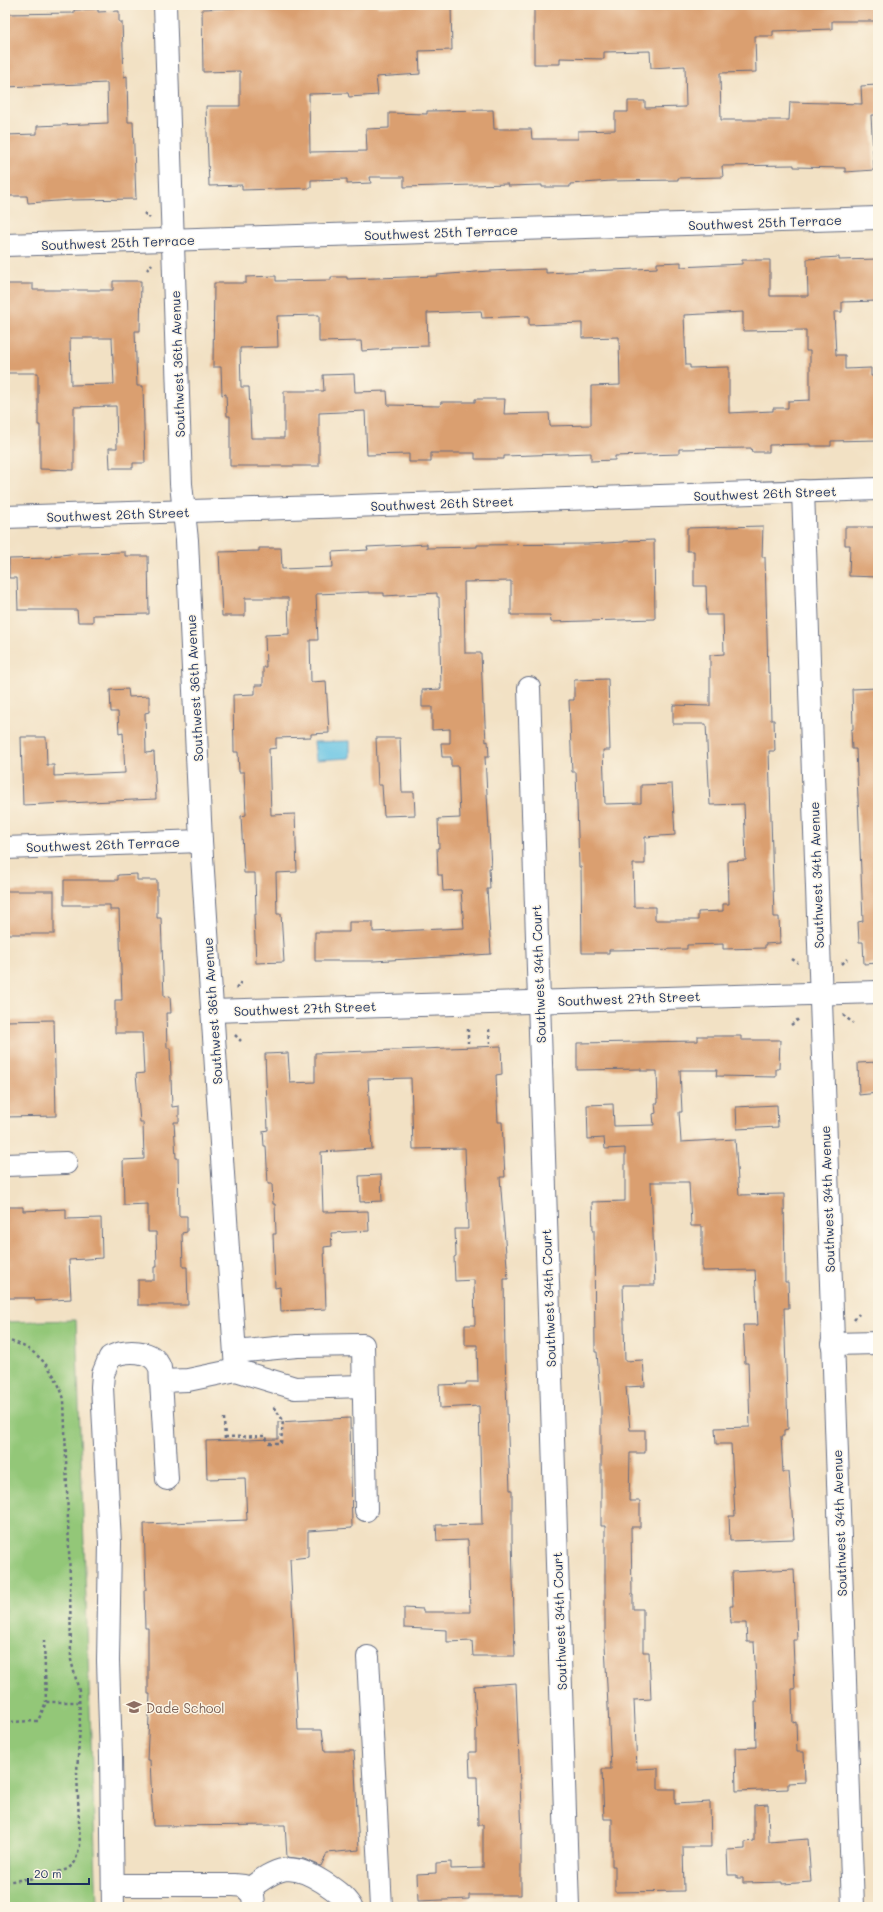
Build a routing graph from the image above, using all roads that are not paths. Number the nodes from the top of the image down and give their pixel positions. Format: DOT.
graph roads {
  1 [pos="165,5"];
  2 [pos="878,218"];
  3 [pos="172,240"];
  4 [pos="5,245"];
  5 [pos="878,489"];
  6 [pos="803,491"];
  7 [pos="184,512"];
  8 [pos="5,517"];
  9 [pos="529,688"];
  10 [pos="201,841"];
  11 [pos="5,848"];
  12 [pos="878,992"];
  13 [pos="820,993"];
  14 [pos="539,1001"];
  15 [pos="212,1011"];
  16 [pos="66,1163"];
  17 [pos="5,1164"];
  18 [pos="878,1343"];
  19 [pos="832,1344"];
  20 [pos="236,1361"];
  21 [pos="160,1381"];
  22 [pos="363,1386"];
  23 [pos="167,1479"];
  24 [pos="366,1510"];
  25 [pos="368,1657"];
  26 [pos="113,1885"];
  27 [pos="251,1899"];
  28 [pos="113,1907"];
  29 [pos="351,1907"];
  30 [pos="381,1907"];
  31 [pos="568,1907"];
  32 [pos="853,1907"];
  1 -- 3 [label="street, Southwest 36th Avenue"];
  2 -- 3 [label="street, Southwest 25th Terrace"];
  3 -- 4 [label="street, Southwest 25th Terrace"];
  3 -- 7 [label="street, Southwest 36th Avenue"];
  5 -- 6 [label="street, Southwest 26th Street"];
  6 -- 7 [label="street, Southwest 26th Street"];
  6 -- 13 [label="street, Southwest 34th Avenue"];
  7 -- 8 [label="street, Southwest 26th Street"];
  7 -- 10 [label="street, Southwest 36th Avenue"];
  9 -- 14 [label="street, Southwest 34th Court"];
  10 -- 11 [label="street, Southwest 26th Terrace"];
  10 -- 15 [label="street, Southwest 36th Avenue"];
  12 -- 13 [label="street, Southwest 27th Street"];
  13 -- 14 [label="street, Southwest 27th Street"];
  13 -- 19 [label="street, Southwest 34th Avenue"];
  14 -- 15 [label="street, Southwest 27th Street"];
  14 -- 31 [label="street, Southwest 34th Court"];
  15 -- 20 [label="street, Southwest 36th Avenue"];
  16 -- 17 [label="street"];
  18 -- 19 [label="street"];
  19 -- 32 [label="street, Southwest 34th Avenue"];
  20 -- 21 [label="street"];
  20 -- 22 [label="street"];
  20 -- 22 [label="street"];
  21 -- 23 [label="street"];
  21 -- 26 [label="street"];
  22 -- 24 [label="street"];
  25 -- 30 [label="street"];
  26 -- 27 [label="street"];
  26 -- 28 [label="street"];
  27 -- 29 [label="street"];
}
